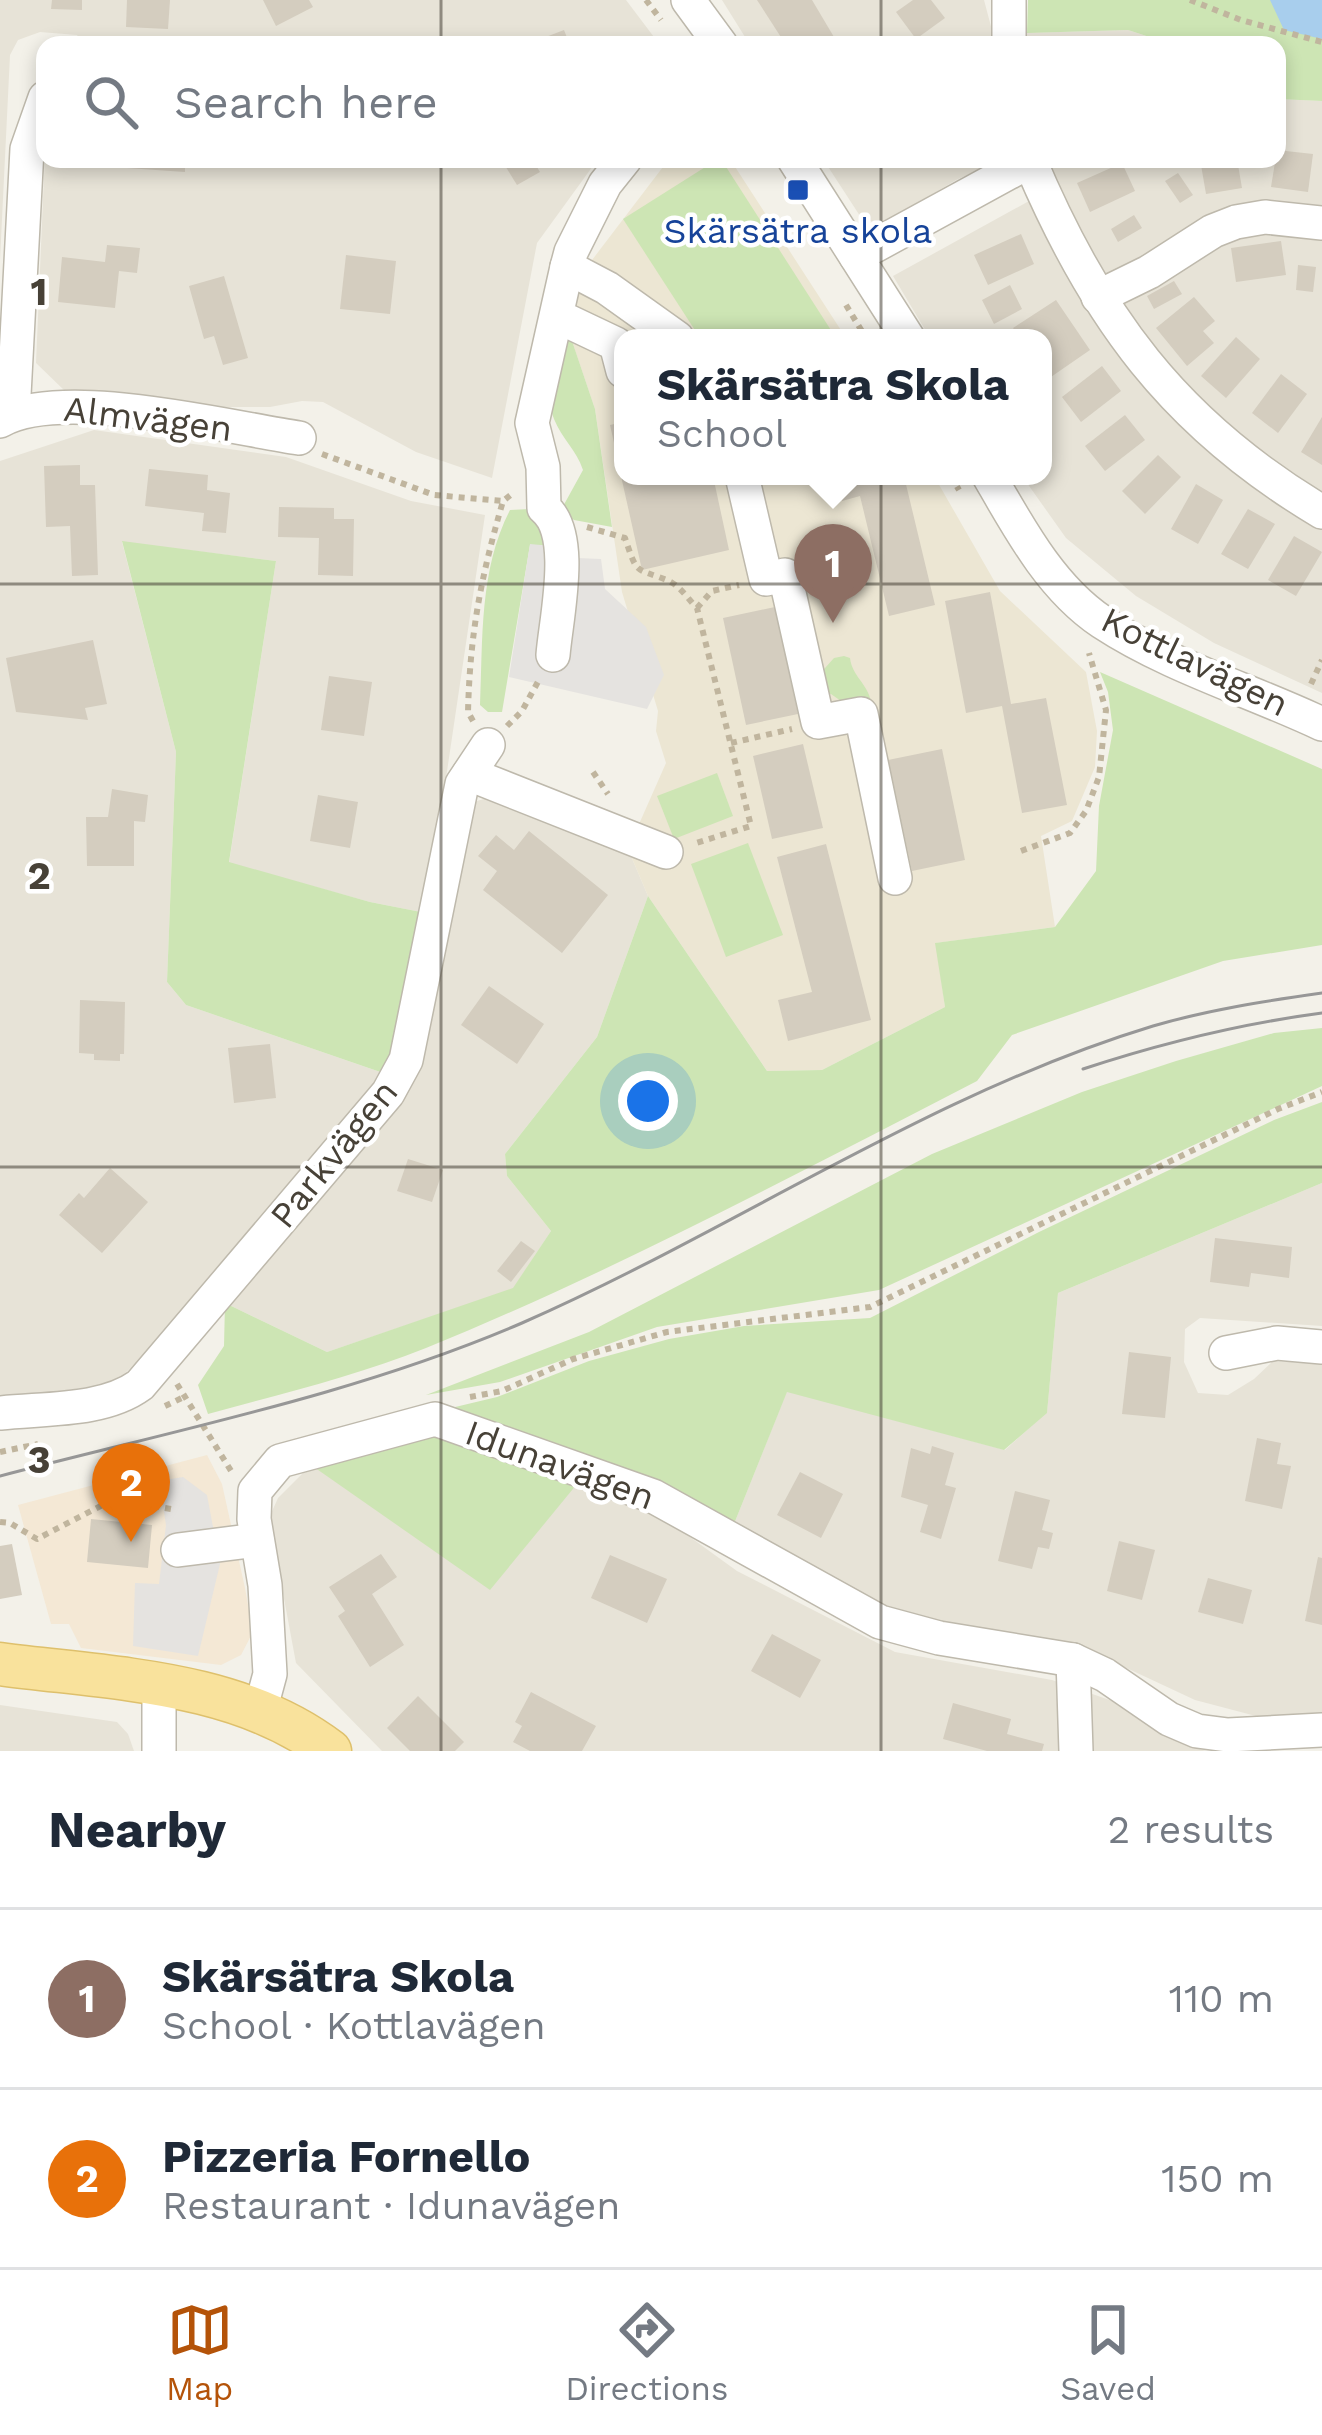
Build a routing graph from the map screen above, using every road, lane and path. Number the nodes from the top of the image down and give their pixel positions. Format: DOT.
graph roads {
  1 [pos="688,0"];
  2 [pos="1009,0"];
  3 [pos="1190,0"];
  4 [pos="714,36"];
  5 [pos="1009,36"];
  6 [pos="1322,43"];
  7 [pos="36,124"];
  8 [pos="618,168"];
  9 [pos="800,168"];
  10 [pos="1015,168"];
  11 [pos="1033,168"];
  12 [pos="1322,223"];
  13 [pos="856,256"];
  14 [pos="568,267"];
  15 [pos="1098,297"];
  16 [pos="557,316"];
  17 [pos="665,329"];
  18 [pos="902,329"];
  19 [pos="614,343"];
  20 [pos="7,418"];
  21 [pos="299,438"];
  22 [pos="543,467"];
  23 [pos="744,485"];
  24 [pos="994,485"];
  25 [pos="503,501"];
  26 [pos="1322,512"];
  27 [pos="581,526"];
  28 [pos="750,583"];
  29 [pos="697,608"];
  30 [pos="1089,653"];
  31 [pos="553,655"];
  32 [pos="1322,724"];
  33 [pos="769,734"];
  34 [pos="730,743"];
  35 [pos="488,745"];
  36 [pos="469,774"];
  37 [pos="1022,851"];
  38 [pos="665,852"];
  39 [pos="895,878"];
  40 [pos="1322,1092"];
  41 [pos="1322,1347"];
  42 [pos="1226,1353"];
  43 [pos="164,1359"];
  44 [pos="463,1399"];
  45 [pos="0,1413"];
  46 [pos="242,1459"];
  47 [pos="227,1469"];
  48 [pos="255,1491"];
  49 [pos="171,1509"];
  50 [pos="0,1522"];
  51 [pos="257,1540"];
  52 [pos="178,1550"];
  53 [pos="1073,1660"];
  54 [pos="0,1664"];
  55 [pos="159,1684"];
  56 [pos="260,1711"];
  57 [pos="1322,1730"];
  58 [pos="160,1751"];
  59 [pos="330,1751"];
  60 [pos="1076,1751"];
  1 -- 4 [label="street"];
  2 -- 5 [label="street"];
  3 -- 6 [label="path"];
  7 -- 20 [label="street"];
  8 -- 14 [label="street"];
  9 -- 13 [label="street"];
  10 -- 13 [label="street"];
  11 -- 15 [label="street"];
  12 -- 15 [label="street"];
  13 -- 18 [label="street"];
  14 -- 16 [label="street"];
  14 -- 17 [label="street"];
  15 -- 26 [label="street"];
  16 -- 19 [label="street"];
  16 -- 22 [label="street"];
  20 -- 21 [label="street, Almvägen"];
  21 -- 25 [label="path"];
  22 -- 25 [label="path"];
  22 -- 31 [label="street"];
  23 -- 39 [label="street"];
  24 -- 32 [label="street, Kottlavägen"];
  25 -- 35 [label="path"];
  27 -- 29 [label="path"];
  28 -- 29 [label="path"];
  29 -- 34 [label="path"];
  30 -- 37 [label="path"];
  31 -- 35 [label="path"];
  33 -- 34 [label="path"];
  34 -- 38 [label="path"];
  35 -- 36 [label="street, Parkvägen"];
  36 -- 38 [label="street"];
  36 -- 43 [label="street, Parkvägen"];
  40 -- 44 [label="path"];
  41 -- 42 [label="street"];
  43 -- 45 [label="street, Parkvägen"];
  43 -- 47 [label="path"];
  46 -- 47 [label="path"];
  47 -- 48 [label="path"];
  48 -- 51 [label="street"];
  48 -- 53 [label="street, Idunavägen"];
  49 -- 50 [label="path"];
  51 -- 52 [label="street"];
  51 -- 56 [label="street"];
  53 -- 57 [label="street, Idunavägen"];
  53 -- 60 [label="street"];
  54 -- 55 [label="main road"];
  55 -- 56 [label="main road"];
  55 -- 58 [label="street"];
  56 -- 59 [label="main road"];
}
